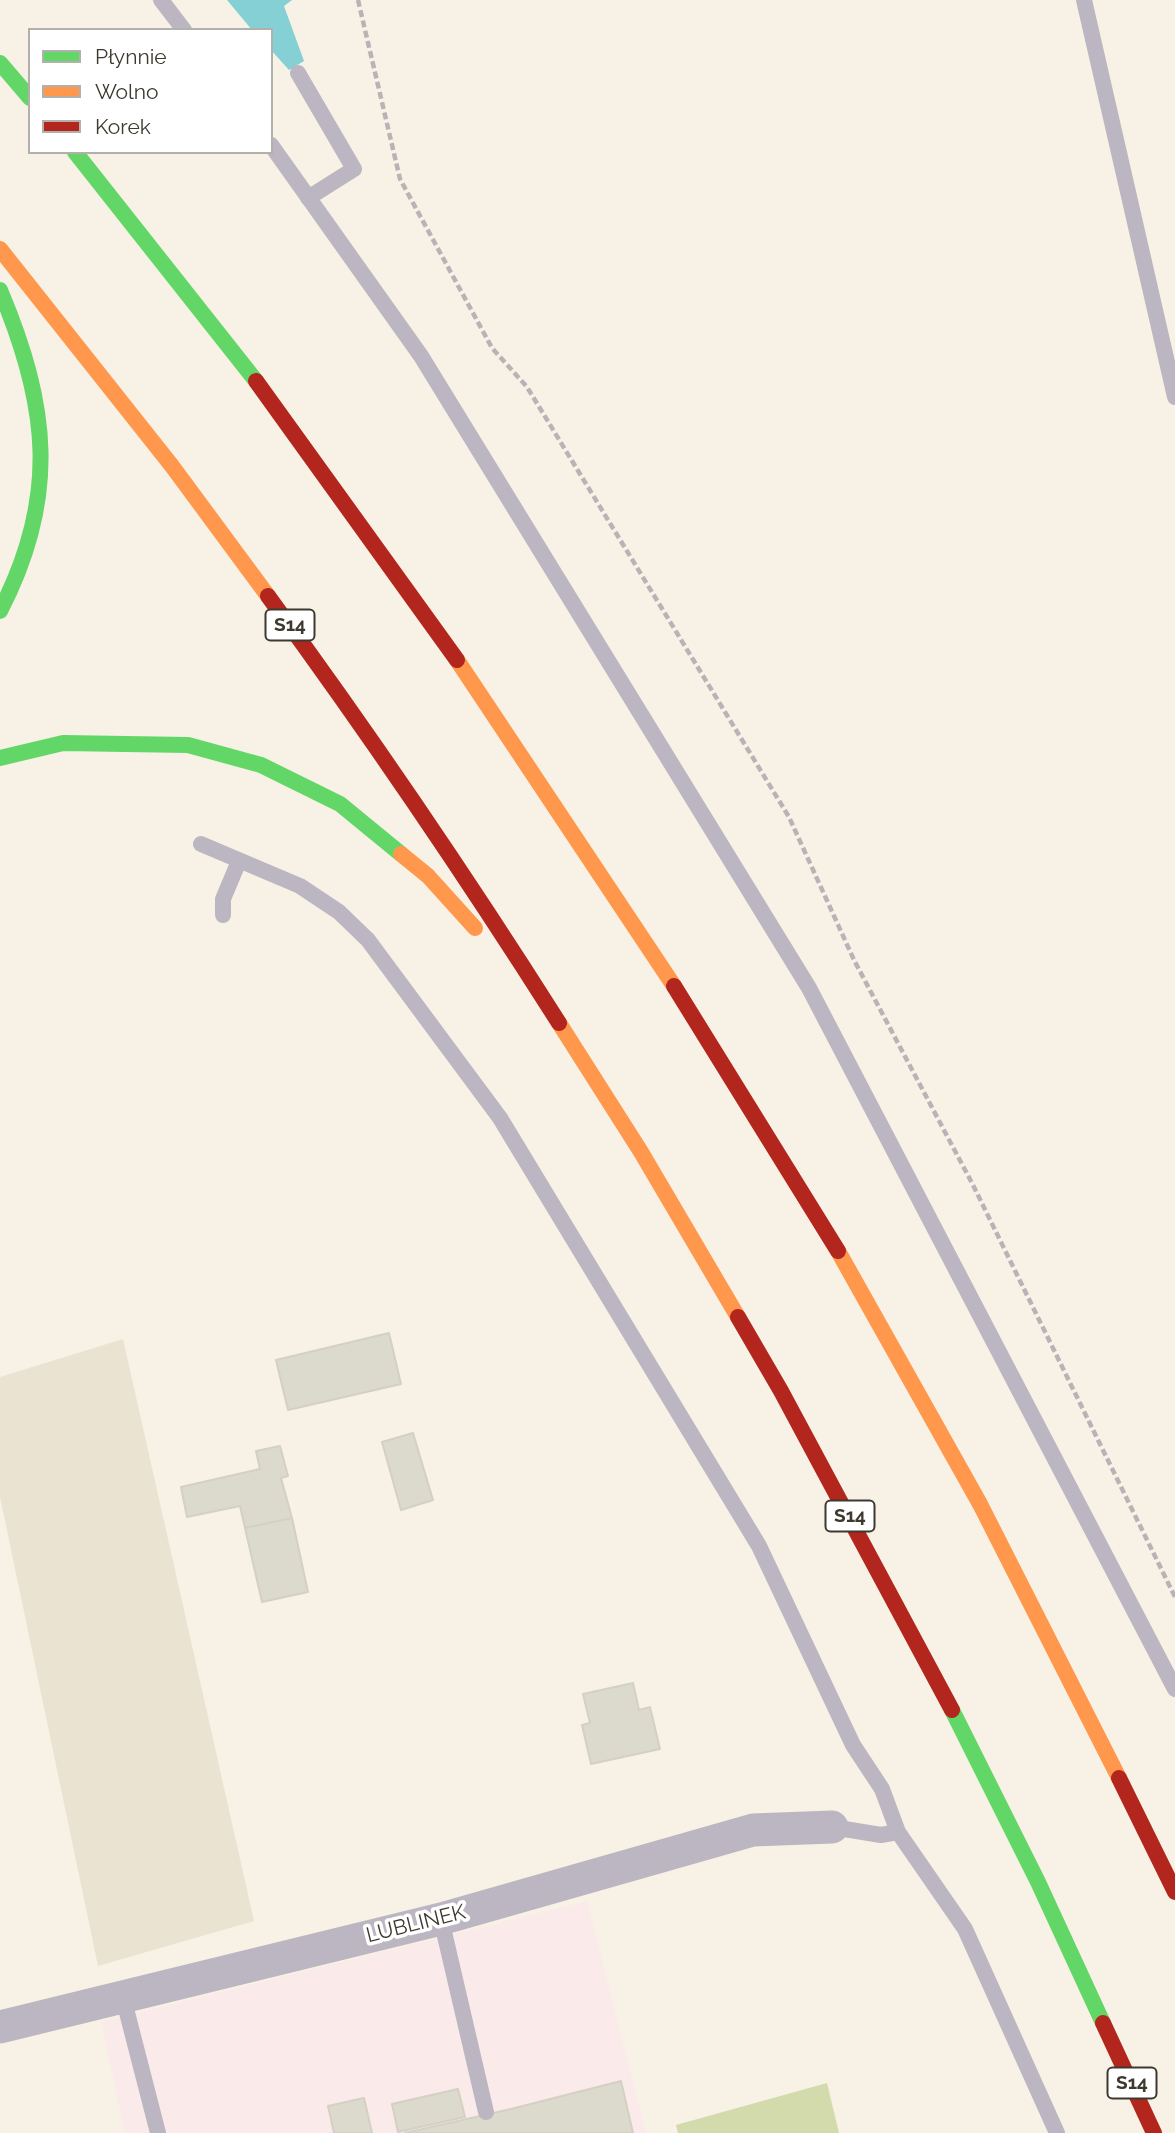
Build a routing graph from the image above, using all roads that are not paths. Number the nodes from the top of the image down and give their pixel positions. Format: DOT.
graph roads {
  1 [pos="161,0"];
  2 [pos="1084,0"];
  3 [pos="182,28"];
  4 [pos="0,63"];
  5 [pos="299,73"];
  6 [pos="28,96"];
  7 [pos="273,148"];
  8 [pos="77,154"];
  9 [pos="308,198"];
  10 [pos="0,248"];
  11 [pos="0,290"];
  12 [pos="1175,397"];
  13 [pos="0,611"];
  14 [pos="0,758"];
  15 [pos="201,845"];
  16 [pos="239,860"];
  17 [pos="223,915"];
  18 [pos="557,1018"];
  19 [pos="1175,1689"];
  20 [pos="832,1827"];
  21 [pos="898,1832"];
  22 [pos="1175,1892"];
  23 [pos="441,1919"];
  24 [pos="123,1997"];
  25 [pos="0,2027"];
  26 [pos="485,2112"];
  27 [pos="158,2133"];
  28 [pos="1057,2133"];
  29 [pos="1154,2133"];
  1 -- 3 [label="lane"];
  2 -- 12 [label="lane"];
  4 -- 6 [label="highway"];
  5 -- 9 [label="lane"];
  7 -- 9 [label="lane"];
  8 -- 22 [label="highway"];
  9 -- 19 [label="lane"];
  10 -- 18 [label="highway, S14"];
  11 -- 13 [label="highway"];
  14 -- 18 [label="highway"];
  15 -- 16 [label="lane"];
  16 -- 17 [label="lane"];
  16 -- 21 [label="lane"];
  18 -- 29 [label="highway, S14"];
  20 -- 21 [label="lane"];
  20 -- 23 [label="street, LUBLINEK"];
  21 -- 28 [label="lane"];
  23 -- 24 [label="street, LUBLINEK"];
  23 -- 26 [label="lane"];
  24 -- 25 [label="street, LUBLINEK"];
  24 -- 27 [label="lane"];
}
